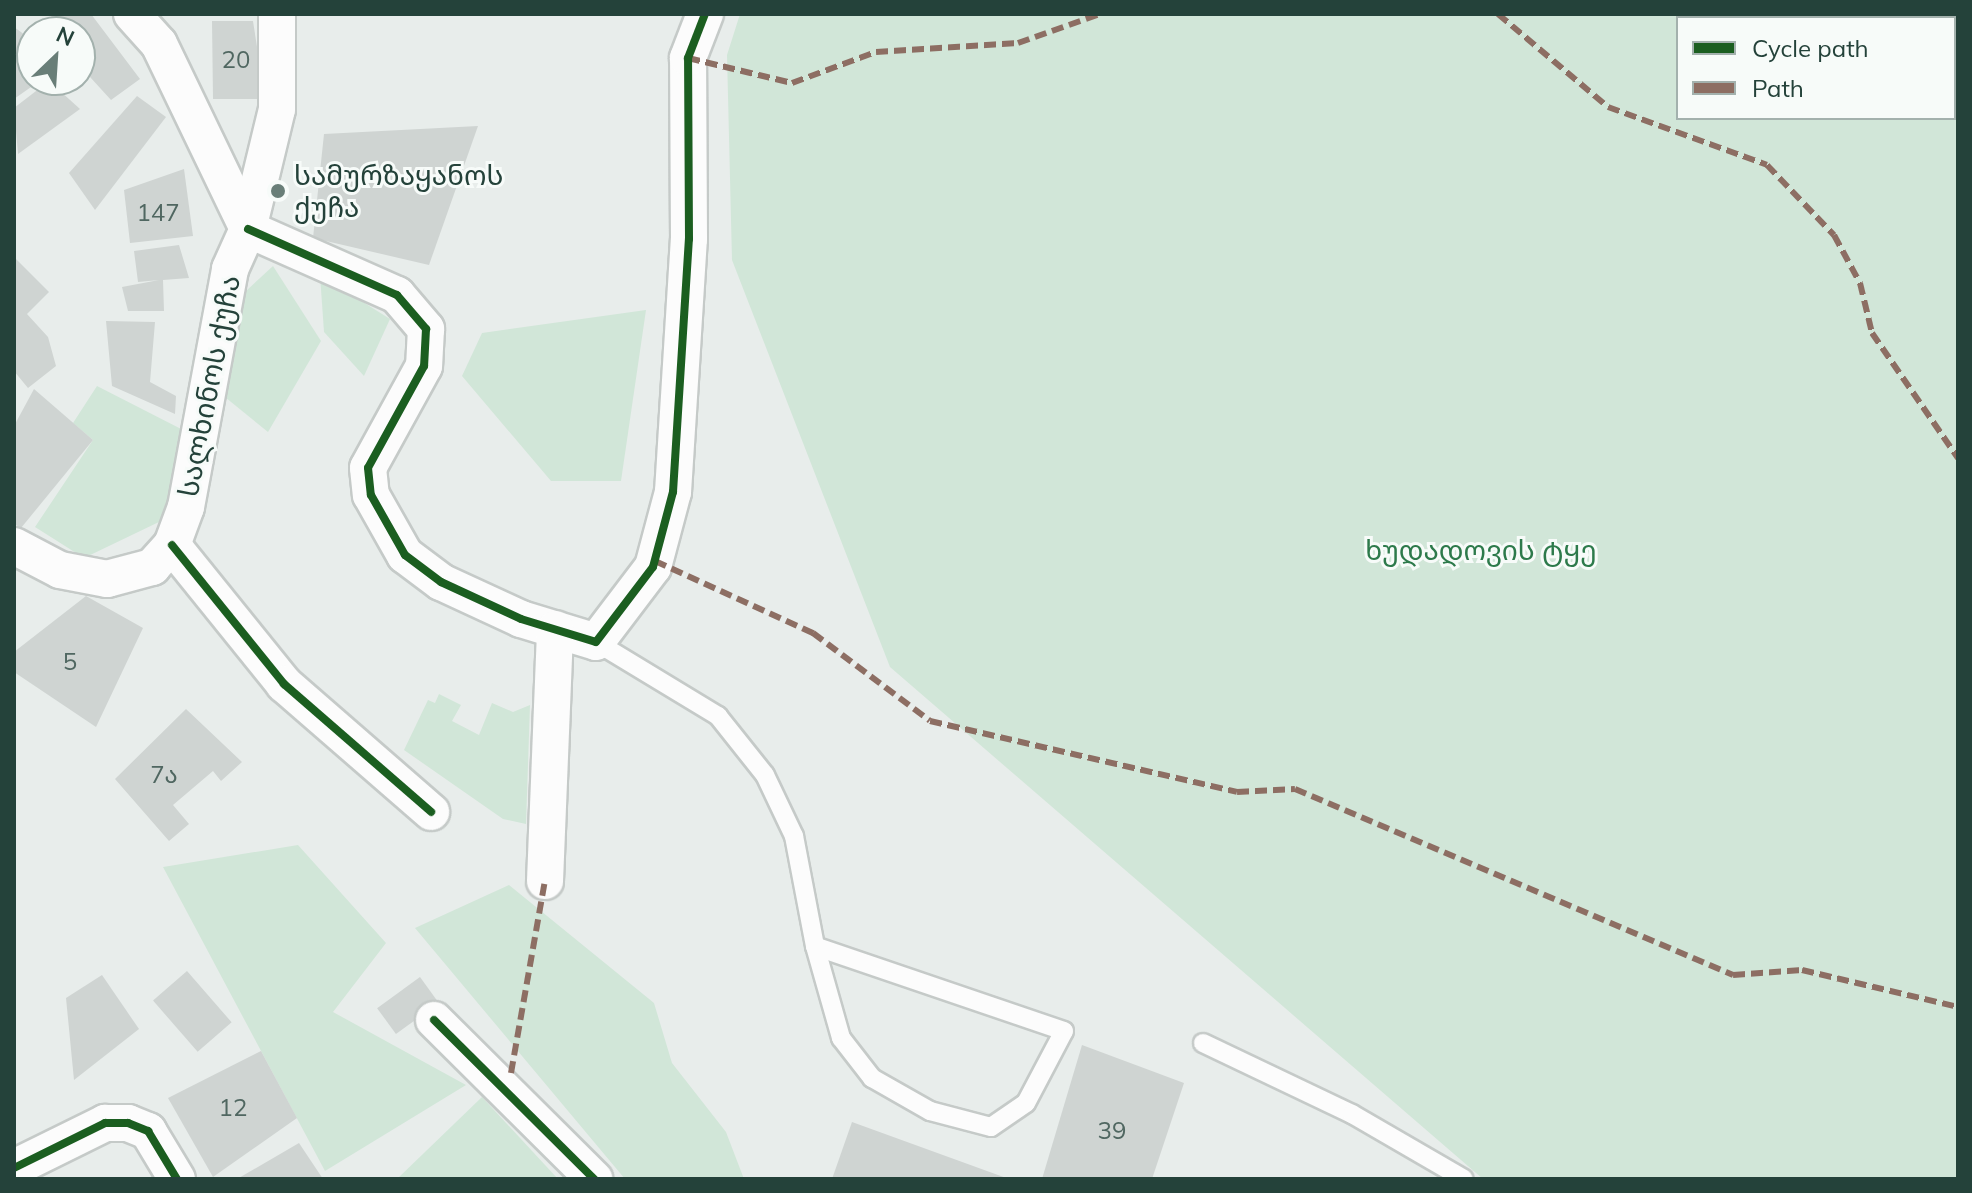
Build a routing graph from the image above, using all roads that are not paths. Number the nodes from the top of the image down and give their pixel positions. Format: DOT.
graph roads {
  1 [pos="132,14"];
  2 [pos="277,14"];
  3 [pos="705,14"];
  4 [pos="248,229"];
  5 [pos="172,545"];
  6 [pos="14,546"];
  7 [pos="555,629"];
  8 [pos="596,642"];
  9 [pos="431,812"];
  10 [pos="545,881"];
  11 [pos="815,946"];
  12 [pos="434,1020"];
  13 [pos="1203,1043"];
  14 [pos="14,1168"];
  15 [pos="177,1179"];
  16 [pos="594,1179"];
  17 [pos="1464,1179"];
  1 -- 4 [label="street"];
  2 -- 4 [label="street"];
  3 -- 8 [label="street"];
  4 -- 5 [label="street, სალხინოს ქუჩა"];
  4 -- 7 [label="street"];
  5 -- 6 [label="street"];
  5 -- 9 [label="street"];
  7 -- 8 [label="street"];
  7 -- 10 [label="street"];
  8 -- 11 [label="lane"];
  11 -- 11 [label="lane"];
  12 -- 16 [label="street"];
  13 -- 17 [label="lane"];
  14 -- 15 [label="street"];
}
